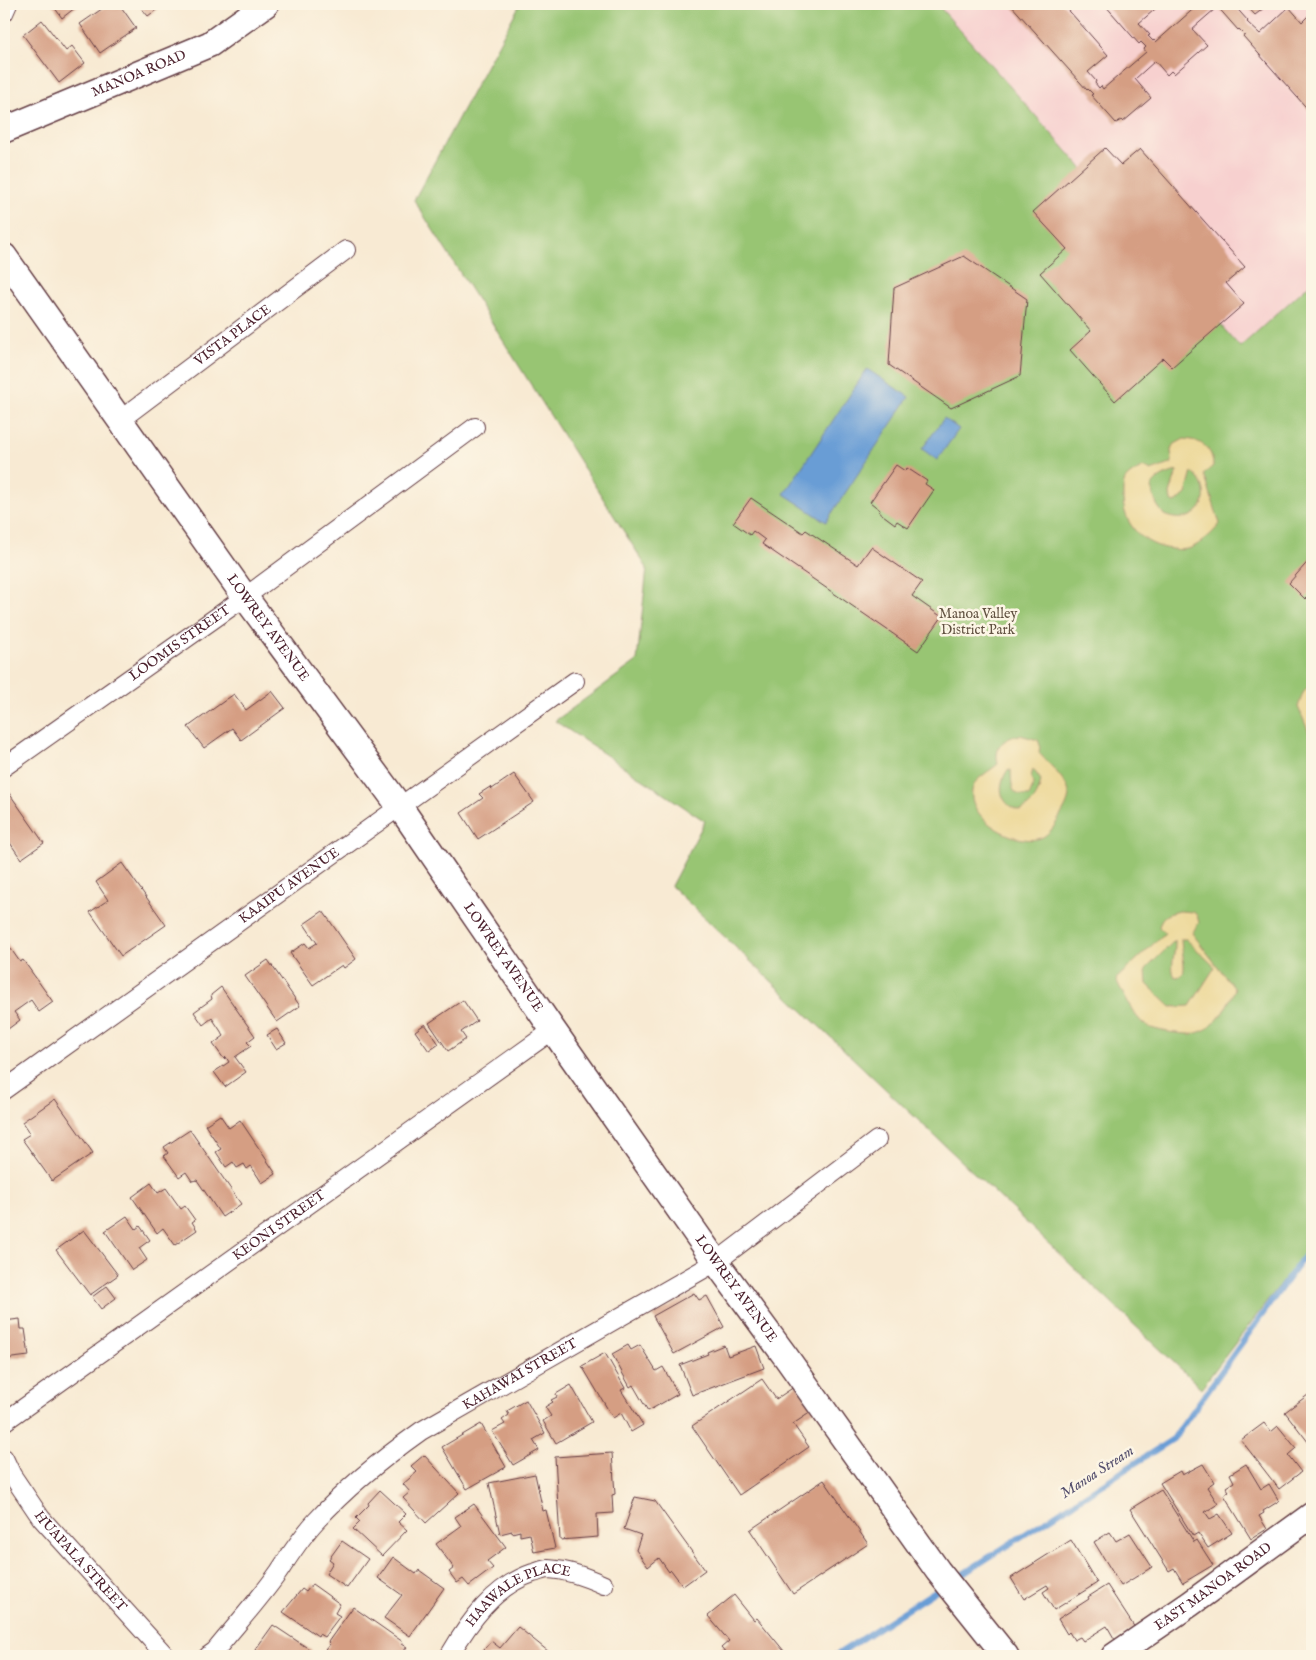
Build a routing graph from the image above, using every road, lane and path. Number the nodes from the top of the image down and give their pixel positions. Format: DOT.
graph roads {
  1 [pos="8,4"];
  2 [pos="266,4"];
  3 [pos="4,13"];
  4 [pos="10,121"];
  5 [pos="346,250"];
  6 [pos="4,256"];
  7 [pos="120,420"];
  8 [pos="475,426"];
  9 [pos="245,597"];
  10 [pos="575,681"];
  11 [pos="4,766"];
  12 [pos="400,807"];
  13 [pos="553,1030"];
  14 [pos="4,1090"];
  15 [pos="877,1140"];
  16 [pos="716,1262"];
  17 [pos="4,1422"];
  18 [pos="4,1458"];
  19 [pos="1312,1515"];
  20 [pos="604,1585"];
  21 [pos="214,1654"];
  22 [pos="166,1656"];
  23 [pos="449,1656"];
  24 [pos="1006,1656"];
  25 [pos="1114,1656"];
  1 -- 3 [label="street"];
  2 -- 4 [label="street, MANOA ROAD"];
  5 -- 7 [label="street, VISTA PLACE"];
  6 -- 7 [label="street, LOWREY AVENUE"];
  7 -- 9 [label="street, LOWREY AVENUE"];
  8 -- 9 [label="street, LOOMIS STREET"];
  9 -- 11 [label="street, LOOMIS STREET"];
  9 -- 12 [label="street, LOWREY AVENUE"];
  10 -- 12 [label="street, KAAIPU AVENUE"];
  12 -- 13 [label="street, LOWREY AVENUE"];
  12 -- 14 [label="street, KAAIPU AVENUE"];
  13 -- 16 [label="street, LOWREY AVENUE"];
  13 -- 17 [label="street, KEONI STREET"];
  15 -- 16 [label="street, KAHAWAI STREET"];
  16 -- 21 [label="street, KAHAWAI STREET"];
  16 -- 24 [label="street, LOWREY AVENUE"];
  18 -- 22 [label="street, HUAPALA STREET"];
  19 -- 25 [label="street, EAST MANOA ROAD"];
  20 -- 23 [label="street, HAAWALE PLACE"];
}
